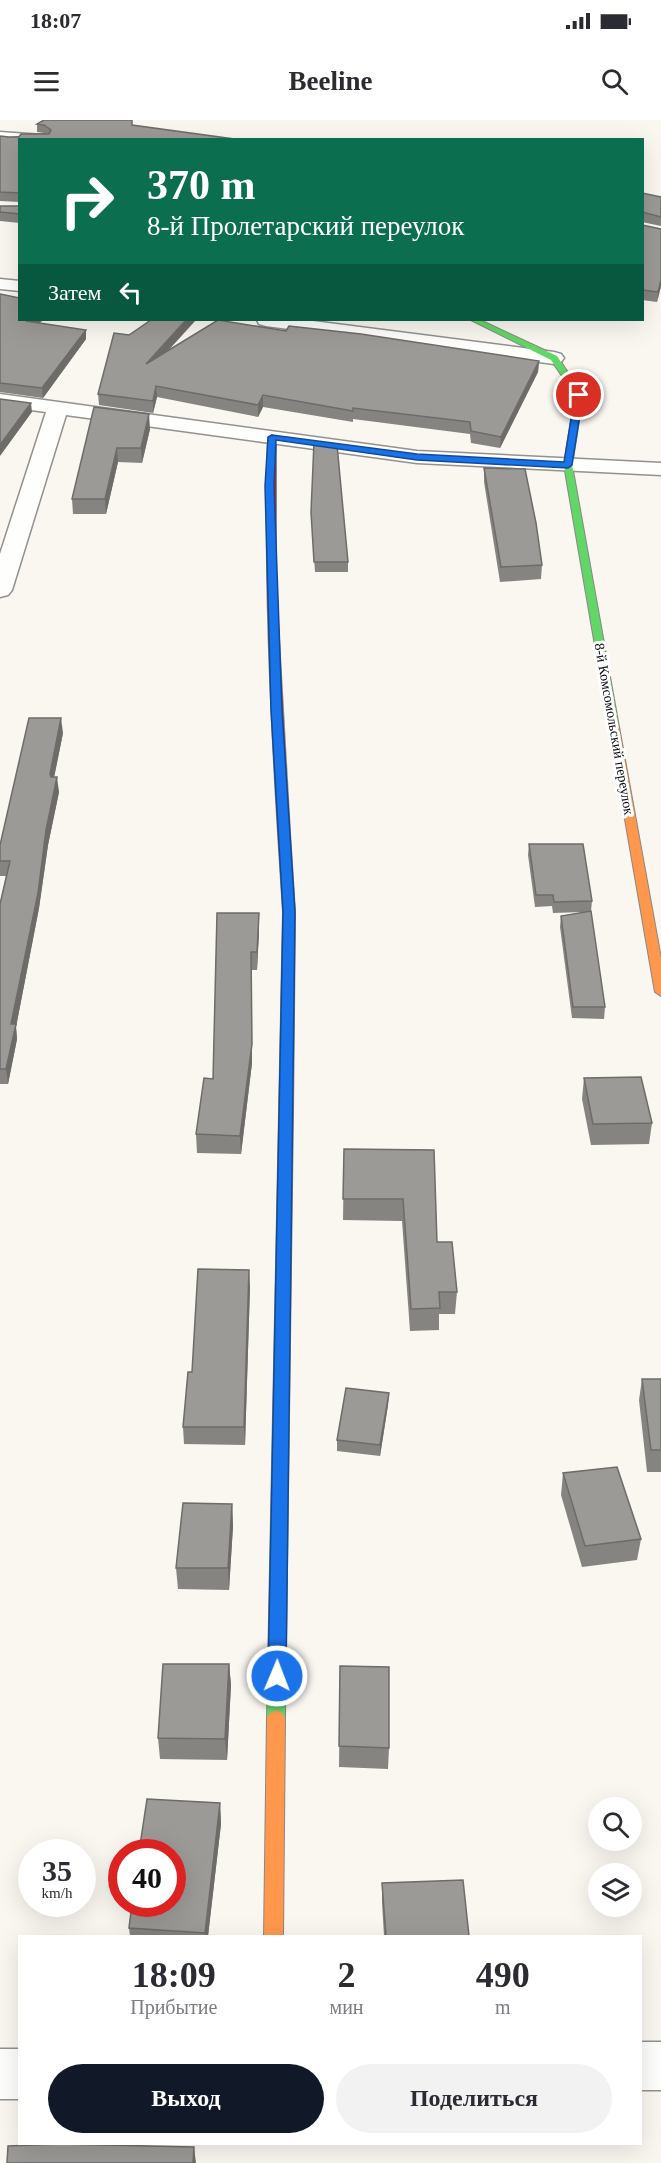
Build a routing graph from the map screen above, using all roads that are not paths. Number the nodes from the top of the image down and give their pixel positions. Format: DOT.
graph roads {
  1 [pos="0,137"];
  2 [pos="18,138"];
  3 [pos="0,284"];
  4 [pos="18,286"];
  5 [pos="274,321"];
  6 [pos="477,321"];
  7 [pos="554,358"];
  8 [pos="0,400"];
  9 [pos="58,408"];
  10 [pos="272,437"];
  11 [pos="568,465"];
  12 [pos="661,469"];
  13 [pos="0,590"];
  14 [pos="661,992"];
  15 [pos="273,1935"];
  16 [pos="642,2066"];
  17 [pos="661,2066"];
  18 [pos="0,2074"];
  19 [pos="18,2074"];
  1 -- 2 [label="street"];
  3 -- 4 [label="street"];
  5 -- 7 [label="street"];
  6 -- 7 [label="street"];
  7 -- 11 [label="street, 8-й Комсомольский переулок"];
  8 -- 9 [label="street"];
  9 -- 10 [label="street"];
  9 -- 13 [label="street"];
  10 -- 11 [label="street"];
  10 -- 15 [label="street"];
  11 -- 12 [label="street"];
  11 -- 14 [label="street, 8-й Комсомольский переулок"];
  16 -- 17 [label="street"];
  18 -- 19 [label="street"];
}
